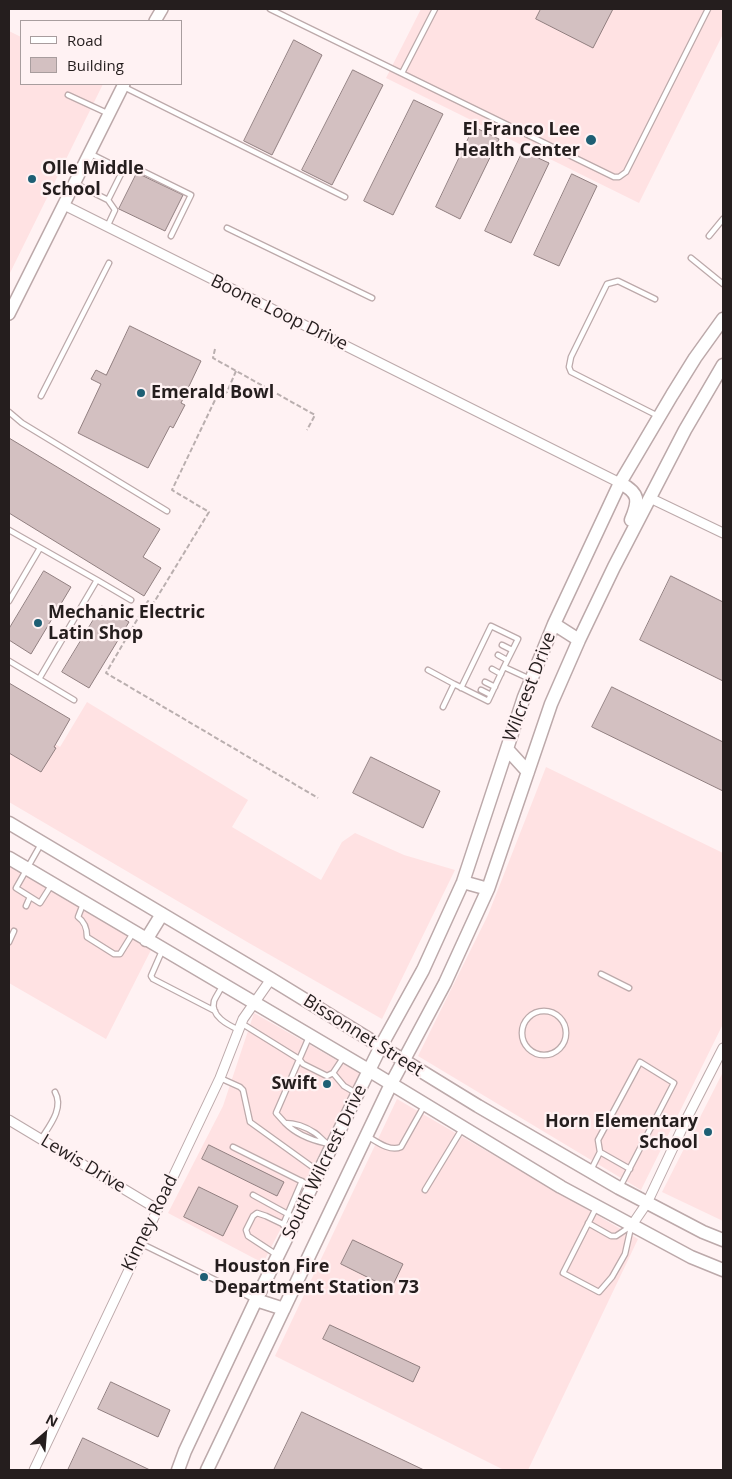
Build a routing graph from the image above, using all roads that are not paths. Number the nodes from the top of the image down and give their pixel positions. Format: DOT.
graph roads {
  1 [pos="270,9"];
  2 [pos="435,9"];
  3 [pos="708,9"];
  4 [pos="402,73"];
  5 [pos="124,85"];
  6 [pos="68,95"];
  7 [pos="109,114"];
  8 [pos="89,153"];
  9 [pos="123,170"];
  10 [pos="74,184"];
  11 [pos="345,197"];
  12 [pos="108,200"];
  13 [pos="64,205"];
  14 [pos="723,218"];
  15 [pos="106,227"];
  16 [pos="227,228"];
  17 [pos="171,236"];
  18 [pos="709,236"];
  19 [pos="691,258"];
  20 [pos="110,263"];
  21 [pos="723,284"];
  22 [pos="372,298"];
  23 [pos="655,299"];
  24 [pos="9,314"];
  25 [pos="723,319"];
  26 [pos="723,365"];
  27 [pos="41,396"];
  28 [pos="9,412"];
  29 [pos="659,417"];
  30 [pos="620,483"];
  31 [pos="650,498"];
  32 [pos="167,511"];
  33 [pos="9,530"];
  34 [pos="723,533"];
  35 [pos="40,548"];
  36 [pos="614,567"];
  37 [pos="97,580"];
  38 [pos="131,600"];
  39 [pos="9,601"];
  40 [pos="554,624"];
  41 [pos="485,637"];
  42 [pos="492,640"];
  43 [pos="579,640"];
  44 [pos="502,646"];
  45 [pos="481,647"];
  46 [pos="487,650"];
  47 [pos="512,650"];
  48 [pos="498,655"];
  49 [pos="474,660"];
  50 [pos="508,660"];
  51 [pos="9,661"];
  52 [pos="480,663"];
  53 [pos="504,666"];
  54 [pos="492,669"];
  55 [pos="428,670"];
  56 [pos="468,673"];
  57 [pos="501,674"];
  58 [pos="474,676"];
  59 [pos="39,679"];
  60 [pos="531,679"];
  61 [pos="464,682"];
  62 [pos="485,682"];
  63 [pos="454,684"];
  64 [pos="470,685"];
  65 [pos="495,687"];
  66 [pos="461,688"];
  67 [pos="481,690"];
  68 [pos="491,695"];
  69 [pos="74,700"];
  70 [pos="443,707"];
  71 [pos="507,749"];
  72 [pos="528,772"];
  73 [pos="9,823"];
  74 [pos="42,842"];
  75 [pos="9,858"];
  76 [pos="26,868"];
  77 [pos="463,882"];
  78 [pos="52,884"];
  79 [pos="488,890"];
  80 [pos="30,897"];
  81 [pos="84,903"];
  82 [pos="26,906"];
  83 [pos="162,914"];
  84 [pos="14,931"];
  85 [pos="134,932"];
  86 [pos="146,940"];
  87 [pos="9,942"];
  88 [pos="162,949"];
  89 [pos="601,974"];
  90 [pos="271,979"];
  91 [pos="223,985"];
  92 [pos="629,988"];
  93 [pos="253,1003"];
  94 [pos="215,1011"];
  95 [pos="240,1026"];
  96 [pos="310,1036"];
  97 [pos="381,1046"];
  98 [pos="723,1048"];
  99 [pos="551,1054"];
  100 [pos="344,1056"];
  101 [pos="299,1059"];
  102 [pos="403,1060"];
  103 [pos="370,1071"];
  104 [pos="333,1073"];
  105 [pos="220,1078"];
  106 [pos="391,1084"];
  107 [pos="55,1092"];
  108 [pos="358,1095"];
  109 [pos="425,1104"];
  110 [pos="9,1120"];
  111 [pos="462,1127"];
  112 [pos="366,1136"];
  113 [pos="41,1139"];
  114 [pos="329,1145"];
  115 [pos="233,1147"];
  116 [pos="600,1152"];
  117 [pos="630,1168"];
  118 [pos="590,1171"];
  119 [pos="320,1172"];
  120 [pos="307,1184"];
  121 [pos="619,1188"];
  122 [pos="425,1190"];
  123 [pos="253,1195"];
  124 [pos="647,1203"];
  125 [pos="597,1207"];
  126 [pos="157,1209"];
  127 [pos="290,1221"];
  128 [pos="588,1223"];
  129 [pos="632,1225"];
  130 [pos="723,1240"];
  131 [pos="140,1244"];
  132 [pos="278,1256"];
  133 [pos="723,1270"];
  134 [pos="256,1300"];
  135 [pos="284,1309"];
  136 [pos="34,1470"];
  137 [pos="178,1470"];
  138 [pos="207,1470"];
  1 -- 4 [label="lane"];
  2 -- 4 [label="lane"];
  3 -- 4 [label="lane"];
  5 -- 7 [label="street"];
  5 -- 11 [label="lane"];
  6 -- 7 [label="lane"];
  7 -- 8 [label="street"];
  8 -- 9 [label="lane"];
  8 -- 10 [label="street"];
  9 -- 12 [label="lane"];
  9 -- 17 [label="lane"];
  10 -- 12 [label="lane"];
  10 -- 13 [label="street"];
  12 -- 15 [label="lane"];
  13 -- 15 [label="street, Boone Loop Drive"];
  13 -- 24 [label="street"];
  14 -- 18 [label="lane"];
  15 -- 30 [label="street, Boone Loop Drive"];
  16 -- 22 [label="lane"];
  19 -- 21 [label="lane"];
  20 -- 27 [label="lane"];
  23 -- 29 [label="lane"];
  25 -- 29 [label="main road, Wilcrest Drive"];
  26 -- 31 [label="main road, Wilcrest Drive"];
  28 -- 32 [label="lane"];
  29 -- 30 [label="main road, Wilcrest Drive"];
  30 -- 36 [label="main road"];
  30 -- 40 [label="main road, Wilcrest Drive"];
  31 -- 34 [label="street"];
  31 -- 36 [label="main road, Wilcrest Drive"];
  33 -- 35 [label="lane"];
  35 -- 37 [label="lane"];
  35 -- 39 [label="lane"];
  36 -- 43 [label="main road, Wilcrest Drive"];
  37 -- 38 [label="lane"];
  37 -- 59 [label="lane"];
  40 -- 43 [label="main road"];
  40 -- 60 [label="main road, Wilcrest Drive"];
  41 -- 42 [label="lane"];
  41 -- 45 [label="lane"];
  41 -- 47 [label="lane"];
  43 -- 72 [label="main road, Wilcrest Drive"];
  44 -- 47 [label="lane"];
  45 -- 46 [label="lane"];
  45 -- 49 [label="lane"];
  47 -- 50 [label="lane"];
  48 -- 50 [label="lane"];
  49 -- 52 [label="lane"];
  49 -- 56 [label="lane"];
  50 -- 53 [label="lane"];
  51 -- 59 [label="lane"];
  53 -- 57 [label="lane"];
  53 -- 60 [label="lane"];
  54 -- 57 [label="lane"];
  55 -- 63 [label="lane"];
  56 -- 58 [label="lane"];
  56 -- 61 [label="lane"];
  57 -- 65 [label="lane"];
  59 -- 69 [label="lane"];
  60 -- 71 [label="main road, Wilcrest Drive"];
  61 -- 64 [label="lane"];
  61 -- 66 [label="lane"];
  62 -- 65 [label="lane"];
  63 -- 66 [label="lane"];
  63 -- 70 [label="lane"];
  65 -- 68 [label="lane"];
  66 -- 68 [label="lane"];
  67 -- 68 [label="lane"];
  71 -- 72 [label="main road"];
  71 -- 77 [label="main road, Wilcrest Drive"];
  72 -- 79 [label="main road, Wilcrest Drive"];
  73 -- 74 [label="main road, Bissonnet Street"];
  74 -- 76 [label="lane"];
  74 -- 83 [label="main road, Bissonnet Street"];
  75 -- 76 [label="main road, Bissonnet Street"];
  76 -- 78 [label="main road, Bissonnet Street"];
  76 -- 80 [label="lane"];
  77 -- 79 [label="main road"];
  77 -- 97 [label="main road, Wilcrest Drive"];
  78 -- 80 [label="lane"];
  78 -- 81 [label="main road, Bissonnet Street"];
  79 -- 102 [label="main road, Wilcrest Drive"];
  80 -- 82 [label="lane"];
  81 -- 85 [label="main road, Bissonnet Street"];
  81 -- 85 [label="lane"];
  83 -- 86 [label="main road"];
  83 -- 90 [label="main road, Bissonnet Street"];
  84 -- 87 [label="lane"];
  85 -- 86 [label="main road, Bissonnet Street"];
  86 -- 88 [label="main road, Bissonnet Street"];
  88 -- 91 [label="main road, Bissonnet Street"];
  88 -- 94 [label="lane"];
  89 -- 92 [label="lane"];
  90 -- 93 [label="street, Kinney Road"];
  90 -- 97 [label="main road, Bissonnet Street"];
  91 -- 93 [label="main road, Bissonnet Street"];
  91 -- 94 [label="lane"];
  93 -- 95 [label="street, Kinney Road"];
  93 -- 96 [label="main road, Bissonnet Street"];
  94 -- 95 [label="lane"];
  95 -- 101 [label="lane"];
  95 -- 105 [label="street, Kinney Road"];
  96 -- 100 [label="main road, Bissonnet Street"];
  96 -- 101 [label="lane"];
  97 -- 102 [label="main road, Bissonnet Street"];
  97 -- 103 [label="main road, Wilcrest Drive"];
  98 -- 124 [label="street"];
  99 -- 99 [label="lane"];
  100 -- 103 [label="main road, Bissonnet Street"];
  100 -- 104 [label="lane"];
  101 -- 104 [label="lane"];
  101 -- 114 [label="lane"];
  102 -- 106 [label="main road, Wilcrest Drive"];
  102 -- 118 [label="main road, Bissonnet Street"];
  103 -- 106 [label="main road, Bissonnet Street"];
  103 -- 108 [label="main road, South Wilcrest Drive"];
  104 -- 108 [label="lane"];
  105 -- 119 [label="lane"];
  105 -- 126 [label="street, Kinney Road"];
  106 -- 109 [label="main road, Bissonnet Street"];
  106 -- 112 [label="main road, South Wilcrest Drive"];
  107 -- 113 [label="lane"];
  108 -- 114 [label="main road, South Wilcrest Drive"];
  109 -- 111 [label="main road, Bissonnet Street"];
  109 -- 112 [label="lane"];
  110 -- 113 [label="street, Lewis Drive"];
  111 -- 122 [label="lane"];
  111 -- 125 [label="main road, Bissonnet Street"];
  112 -- 135 [label="main road, South Wilcrest Drive"];
  113 -- 126 [label="street, Lewis Drive"];
  114 -- 119 [label="main road, South Wilcrest Drive"];
  115 -- 120 [label="lane"];
  116 -- 117 [label="lane"];
  116 -- 117 [label="lane"];
  116 -- 118 [label="lane"];
  117 -- 121 [label="lane"];
  118 -- 121 [label="main road, Bissonnet Street"];
  119 -- 120 [label="main road, South Wilcrest Drive"];
  120 -- 127 [label="main road, South Wilcrest Drive"];
  121 -- 124 [label="main road, Bissonnet Street"];
  123 -- 127 [label="lane"];
  124 -- 129 [label="street"];
  124 -- 130 [label="main road, Bissonnet Street"];
  125 -- 128 [label="lane"];
  125 -- 129 [label="main road, Bissonnet Street"];
  126 -- 131 [label="street, Kinney Road"];
  127 -- 132 [label="main road, South Wilcrest Drive"];
  127 -- 132 [label="lane"];
  128 -- 129 [label="lane"];
  128 -- 129 [label="lane"];
  129 -- 133 [label="main road, Bissonnet Street"];
  131 -- 134 [label="lane"];
  131 -- 136 [label="street, Kinney Road"];
  132 -- 134 [label="main road, South Wilcrest Drive"];
  134 -- 135 [label="main road"];
  134 -- 137 [label="main road, South Wilcrest Drive"];
  135 -- 138 [label="main road, South Wilcrest Drive"];
}
